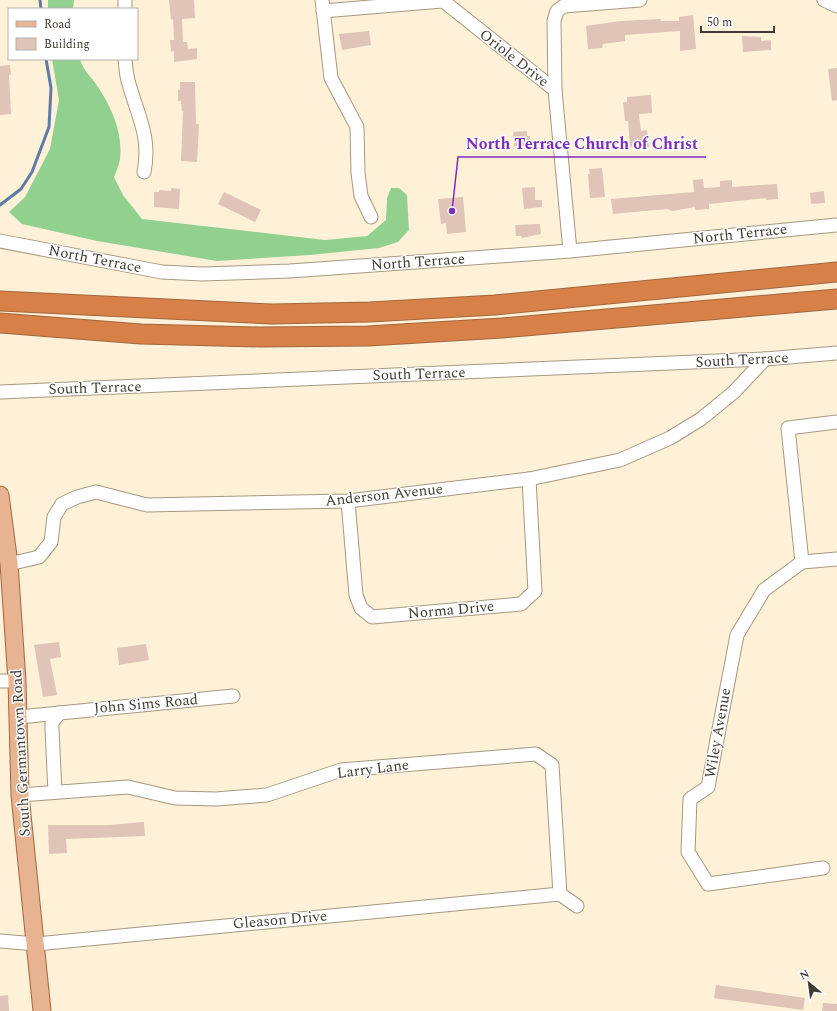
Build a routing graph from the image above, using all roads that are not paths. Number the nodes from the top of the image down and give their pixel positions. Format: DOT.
graph roads {
  1 [pos="442,0"];
  2 [pos="640,0"];
  3 [pos="824,0"];
  4 [pos="323,5"];
  5 [pos="837,6"];
  6 [pos="125,60"];
  7 [pos="555,90"];
  8 [pos="144,172"];
  9 [pos="371,217"];
  10 [pos="837,225"];
  11 [pos="0,241"];
  12 [pos="570,251"];
  13 [pos="837,272"];
  14 [pos="837,299"];
  15 [pos="0,301"];
  16 [pos="0,323"];
  17 [pos="837,353"];
  18 [pos="764,360"];
  19 [pos="0,392"];
  20 [pos="837,422"];
  21 [pos="528,479"];
  22 [pos="0,495"];
  23 [pos="348,501"];
  24 [pos="837,559"];
  25 [pos="802,562"];
  26 [pos="9,564"];
  27 [pos="0,681"];
  28 [pos="17,682"];
  29 [pos="233,696"];
  30 [pos="59,713"];
  31 [pos="19,717"];
  32 [pos="56,792"];
  33 [pos="20,795"];
  34 [pos="823,868"];
  35 [pos="560,894"];
  36 [pos="578,906"];
  37 [pos="0,941"];
  38 [pos="36,944"];
  39 [pos="42,1011"];
  1 -- 4 [label="street"];
  1 -- 7 [label="street, Oriole Drive"];
  2 -- 7 [label="street"];
  3 -- 5 [label="street"];
  4 -- 9 [label="street"];
  6 -- 8 [label="street"];
  7 -- 12 [label="street, Oriole Drive"];
  10 -- 12 [label="street, North Terrace"];
  11 -- 12 [label="street, North Terrace"];
  13 -- 15 [label="highway"];
  14 -- 16 [label="highway"];
  17 -- 18 [label="street, South Terrace"];
  18 -- 19 [label="street, South Terrace"];
  18 -- 21 [label="street, Anderson Avenue"];
  20 -- 25 [label="street"];
  21 -- 23 [label="street, Anderson Avenue"];
  21 -- 23 [label="street, Norma Drive"];
  22 -- 26 [label="main road, South Germantown Road"];
  23 -- 26 [label="street, Anderson Avenue"];
  24 -- 25 [label="street"];
  25 -- 34 [label="street, Wiley Avenue"];
  26 -- 28 [label="main road, South Germantown Road"];
  27 -- 28 [label="street"];
  28 -- 31 [label="main road, South Germantown Road"];
  29 -- 30 [label="street, John Sims Road"];
  30 -- 31 [label="street, John Sims Road"];
  30 -- 32 [label="street"];
  31 -- 33 [label="main road, South Germantown Road"];
  32 -- 33 [label="street, Larry Lane"];
  32 -- 35 [label="street, Larry Lane"];
  33 -- 38 [label="main road, South Germantown Road"];
  35 -- 36 [label="street"];
  35 -- 38 [label="street, Gleason Drive"];
  37 -- 38 [label="street, Gleason Drive"];
  38 -- 39 [label="main road, South Germantown Road"];
}
